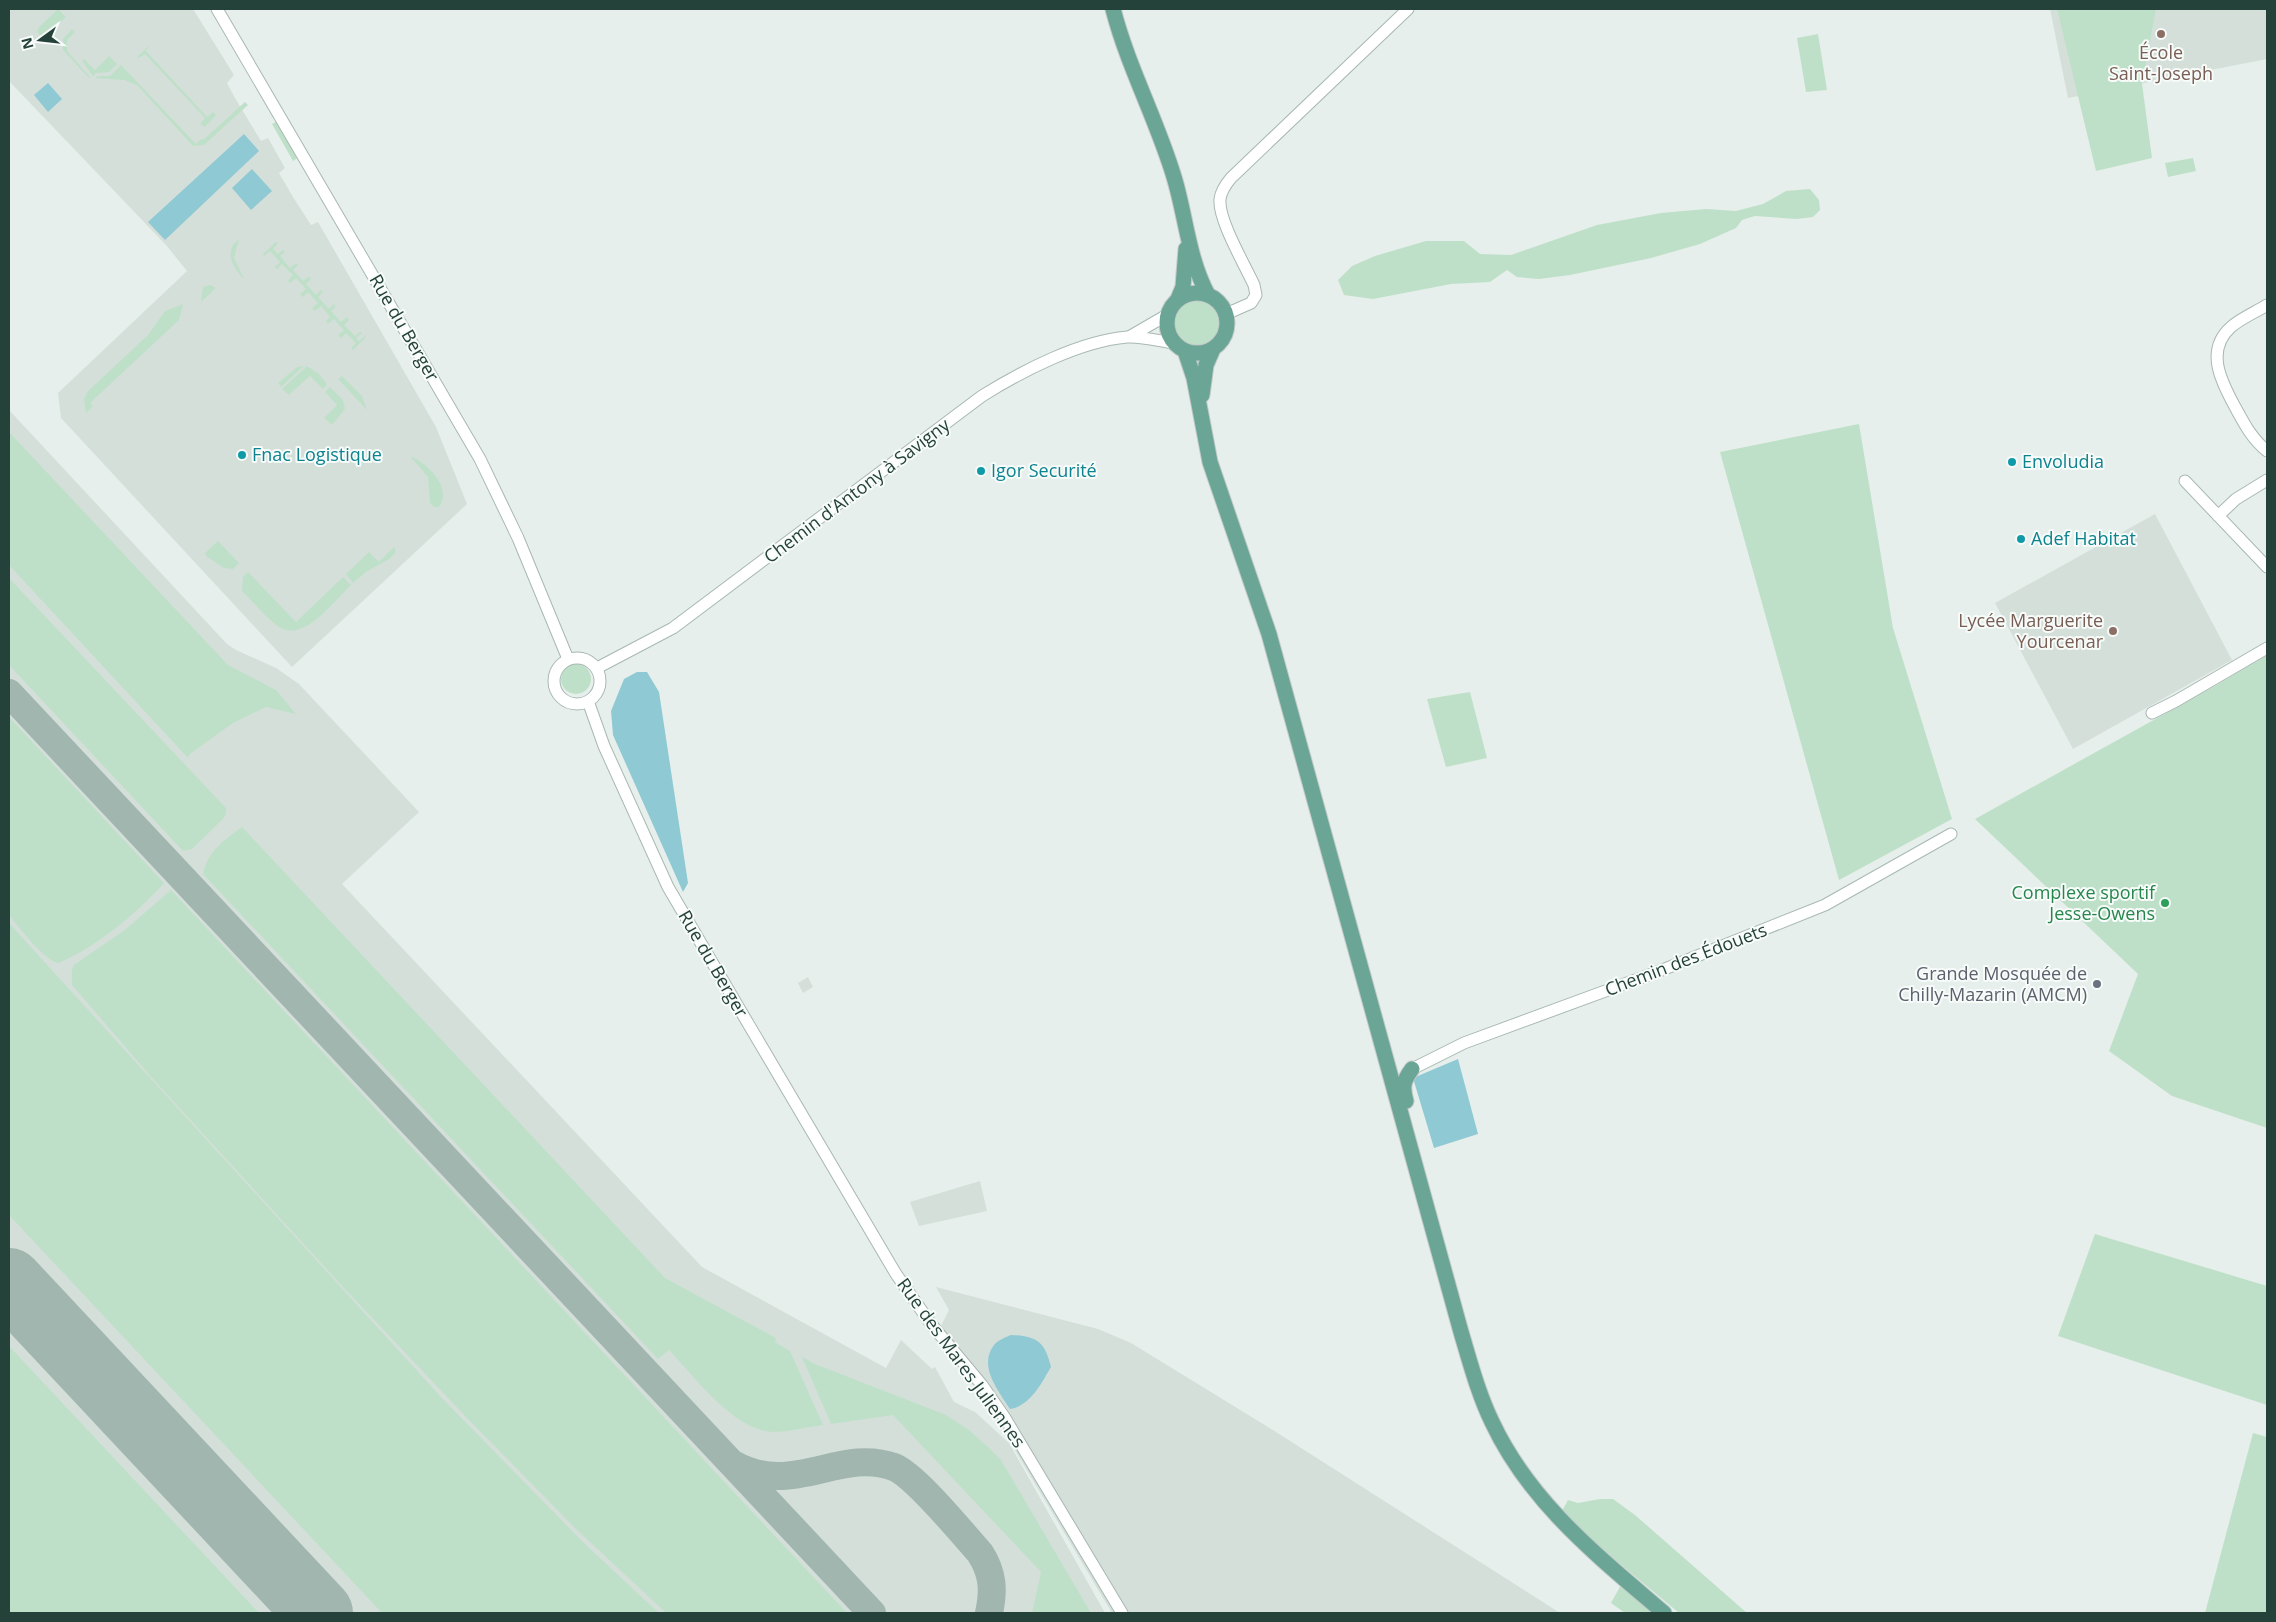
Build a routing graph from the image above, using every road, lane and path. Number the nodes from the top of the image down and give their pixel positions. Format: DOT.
graph roads {
  1 [pos="216,9"];
  2 [pos="1113,9"];
  3 [pos="1408,9"];
  4 [pos="1182,210"];
  5 [pos="1208,295"];
  6 [pos="1178,299"];
  7 [pos="2267,305"];
  8 [pos="1226,314"];
  9 [pos="1167,315"];
  10 [pos="1129,337"];
  11 [pos="1179,347"];
  12 [pos="1213,350"];
  13 [pos="1203,429"];
  14 [pos="2267,451"];
  15 [pos="2267,480"];
  16 [pos="2185,481"];
  17 [pos="2218,516"];
  18 [pos="2267,567"];
  19 [pos="2267,648"];
  20 [pos="568,659"];
  21 [pos="597,668"];
  22 [pos="588,701"];
  23 [pos="2152,713"];
  24 [pos="1951,834"];
  25 [pos="1373,1011"];
  26 [pos="1412,1069"];
  27 [pos="1410,1147"];
  28 [pos="861,1215"];
  29 [pos="1122,1613"];
  30 [pos="1664,1613"];
  1 -- 20 [label="street, Rue du Berger"];
  2 -- 4 [label="main road"];
  3 -- 8 [label="street"];
  4 -- 5 [label="main road"];
  4 -- 6 [label="main road"];
  5 -- 6 [label="main road"];
  5 -- 8 [label="main road"];
  6 -- 9 [label="main road"];
  7 -- 14 [label="street"];
  8 -- 12 [label="main road"];
  9 -- 10 [label="street"];
  9 -- 11 [label="main road"];
  10 -- 11 [label="street"];
  10 -- 21 [label="street, Chemin d'Antony à Savigny"];
  11 -- 12 [label="main road"];
  11 -- 13 [label="main road"];
  12 -- 13 [label="main road"];
  13 -- 25 [label="main road"];
  15 -- 17 [label="street"];
  16 -- 17 [label="street"];
  17 -- 18 [label="street"];
  19 -- 23 [label="street"];
  20 -- 21 [label="street"];
  20 -- 22 [label="street"];
  21 -- 22 [label="street"];
  22 -- 28 [label="street, Rue du Berger"];
  24 -- 26 [label="street, Chemin des Édouets"];
  25 -- 26 [label="main road"];
  25 -- 27 [label="main road"];
  26 -- 27 [label="main road"];
  27 -- 30 [label="main road"];
  28 -- 29 [label="street, Rue des Mares Juliennes"];
}
